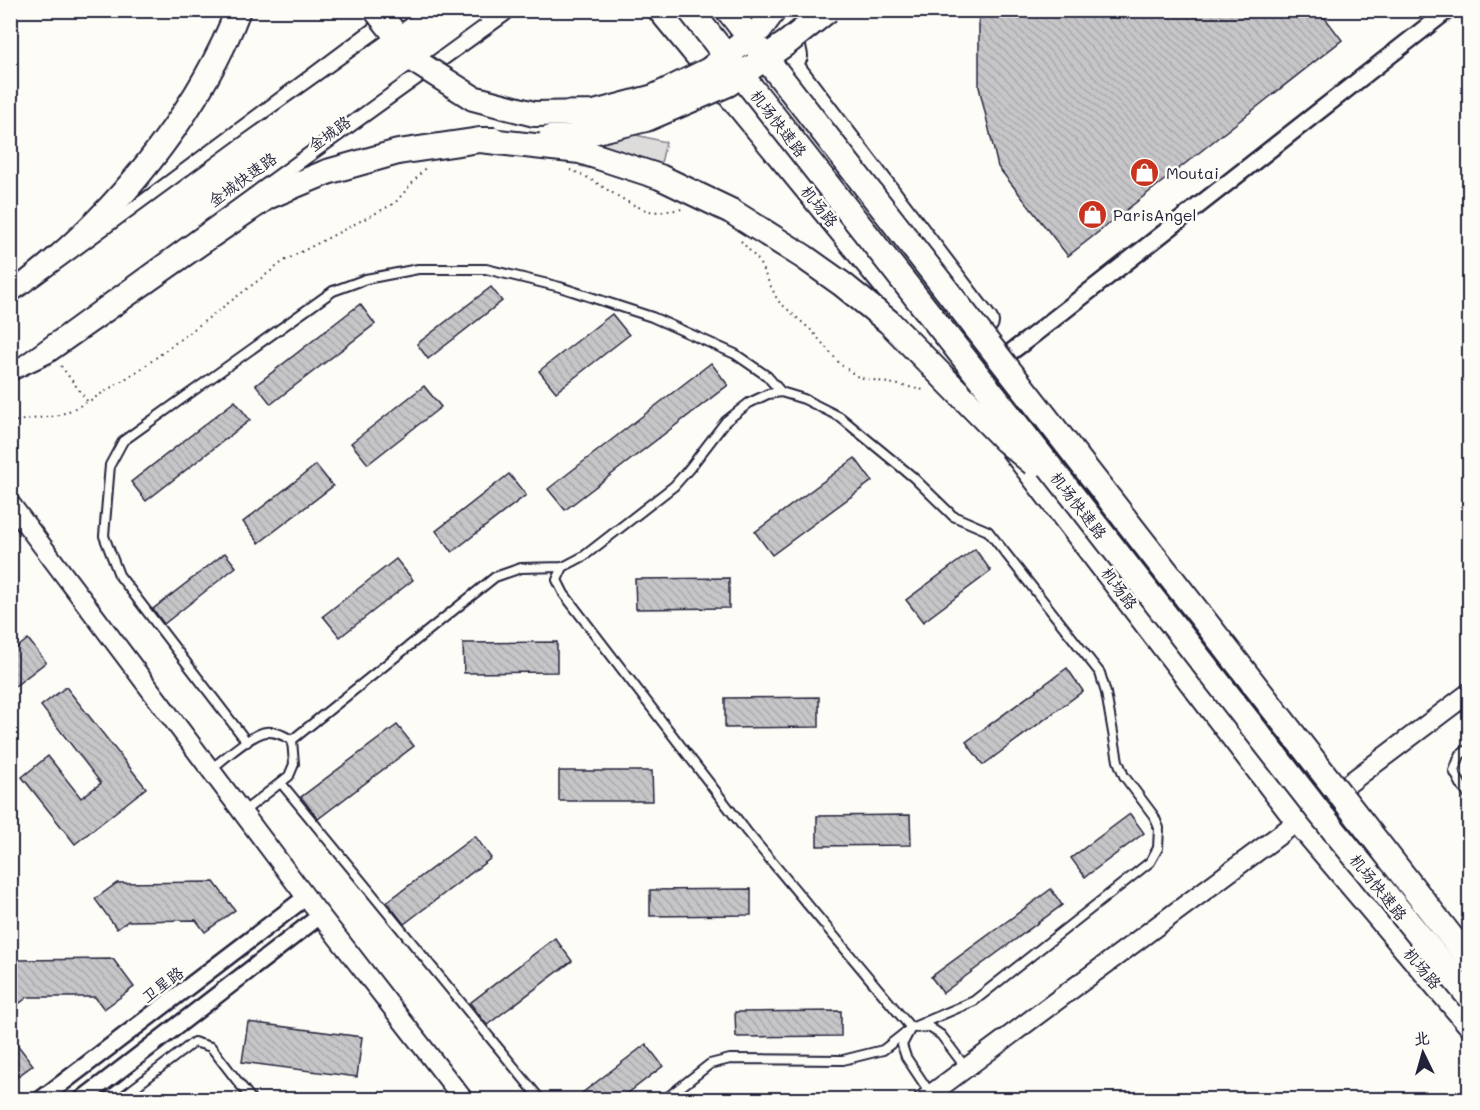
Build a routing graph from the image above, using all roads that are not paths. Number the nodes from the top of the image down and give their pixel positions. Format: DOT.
graph roads {
  1 [pos="238,10"];
  2 [pos="376,10"];
  3 [pos="409,10"];
  4 [pos="426,10"];
  5 [pos="441,10"];
  6 [pos="473,10"];
  7 [pos="501,10"];
  8 [pos="660,10"];
  9 [pos="690,10"];
  10 [pos="728,10"];
  11 [pos="748,10"];
  12 [pos="774,10"];
  13 [pos="785,10"];
  14 [pos="828,10"];
  15 [pos="1448,10"];
  16 [pos="805,84"];
  17 [pos="480,140"];
  18 [pos="250,146"];
  19 [pos="10,297"];
  20 [pos="10,308"];
  21 [pos="10,322"];
  22 [pos="10,347"];
  23 [pos="1010,353"];
  24 [pos="10,362"];
  25 [pos="10,368"];
  26 [pos="965,386"];
  27 [pos="781,392"];
  28 [pos="1076,500"];
  29 [pos="10,503"];
  30 [pos="563,567"];
  31 [pos="1470,692"];
  32 [pos="292,740"];
  33 [pos="247,742"];
  34 [pos="1470,748"];
  35 [pos="210,769"];
  36 [pos="281,783"];
  37 [pos="1344,787"];
  38 [pos="1470,796"];
  39 [pos="243,812"];
  40 [pos="1298,821"];
  41 [pos="306,897"];
  42 [pos="321,915"];
  43 [pos="1470,944"];
  44 [pos="1470,961"];
  45 [pos="1470,998"];
  46 [pos="1470,1024"];
  47 [pos="911,1028"];
  48 [pos="966,1068"];
  49 [pos="927,1097"];
  50 [pos="40,1100"];
  51 [pos="81,1100"];
  52 [pos="118,1100"];
  53 [pos="252,1100"];
  54 [pos="464,1100"];
  55 [pos="541,1100"];
  56 [pos="664,1100"];
  1 -- 19 [label="main road"];
  2 -- 12 [label="main road, bridge"];
  3 -- 20 [label="main road"];
  4 -- 18 [label="main road, bridge"];
  5 -- 18 [label="main road, 金城快速路, bridge"];
  6 -- 22 [label="main road, 金城快速路, bridge"];
  7 -- 24 [label="main road, 金城路"];
  8 -- 26 [label="main road, 机场路"];
  9 -- 28 [label="main road, 机场快速路, bridge"];
  10 -- 44 [label="main road, 机场快速路, bridge"];
  11 -- 16 [label="main road"];
  13 -- 16 [label="main road"];
  14 -- 17 [label="main road, bridge"];
  15 -- 23 [label="street"];
  16 -- 23 [label="main road"];
  17 -- 25 [label="main road, bridge"];
  17 -- 28 [label="main road, bridge"];
  18 -- 21 [label="main road, 金城快速路, bridge"];
  23 -- 26 [label="street"];
  23 -- 37 [label="main road"];
  26 -- 40 [label="main road, 机场路"];
  27 -- 30 [label="lane"];
  27 -- 33 [label="lane"];
  27 -- 47 [label="lane"];
  28 -- 45 [label="main road, 机场快速路, bridge"];
  29 -- 35 [label="street"];
  30 -- 32 [label="lane"];
  30 -- 47 [label="lane"];
  31 -- 37 [label="street"];
  32 -- 33 [label="lane"];
  32 -- 36 [label="lane"];
  33 -- 35 [label="lane"];
  34 -- 38 [label="lane"];
  35 -- 39 [label="street"];
  36 -- 39 [label="lane"];
  36 -- 55 [label="lane"];
  37 -- 40 [label="street"];
  37 -- 43 [label="main road"];
  39 -- 41 [label="street"];
  40 -- 46 [label="main road, 机场路"];
  40 -- 48 [label="street"];
  41 -- 42 [label="street"];
  41 -- 50 [label="street, 卫星路"];
  42 -- 51 [label="street"];
  42 -- 54 [label="street"];
  47 -- 48 [label="lane"];
  47 -- 49 [label="lane"];
  47 -- 56 [label="lane"];
  48 -- 49 [label="street"];
  52 -- 53 [label="lane"];
}
